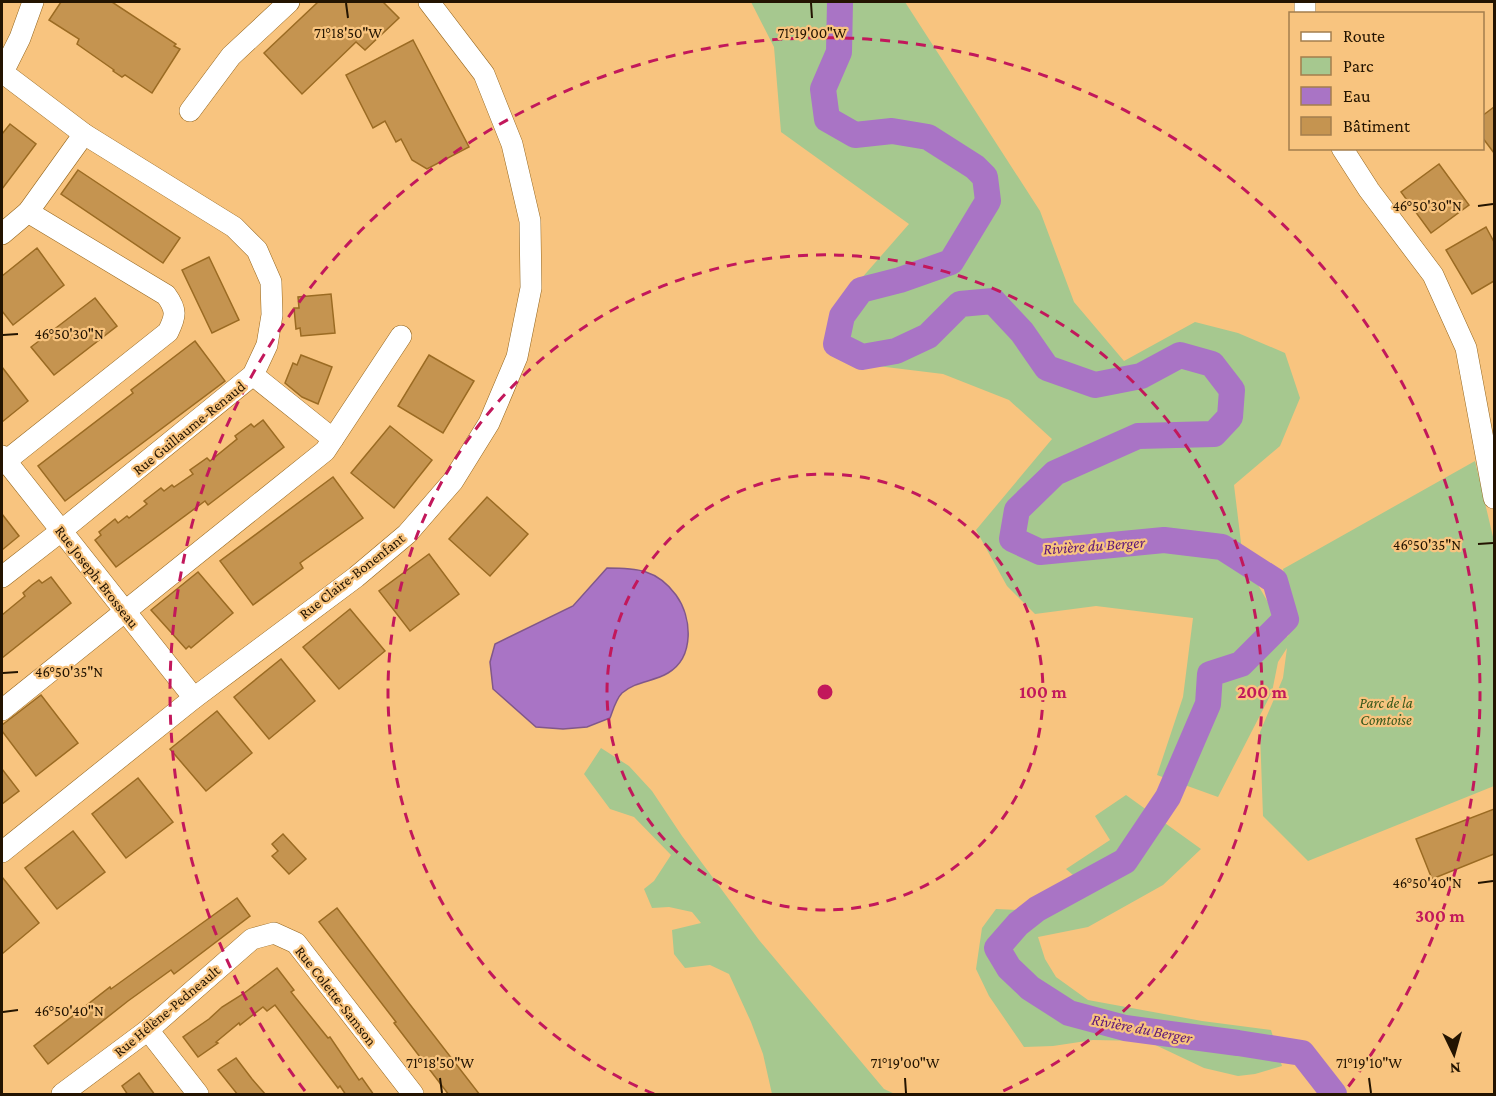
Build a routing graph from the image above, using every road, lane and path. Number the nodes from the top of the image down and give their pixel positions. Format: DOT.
graph roads {
  1 [pos="33,2"];
  2 [pos="289,2"];
  3 [pos="429,2"];
  4 [pos="2,73"];
  5 [pos="190,111"];
  6 [pos="84,134"];
  7 [pos="1343,150"];
  8 [pos="28,212"];
  9 [pos="2,234"];
  10 [pos="401,336"];
  11 [pos="253,375"];
  12 [pos="1488,425"];
  13 [pos="333,439"];
  14 [pos="3,460"];
  15 [pos="1494,498"];
  16 [pos="61,531"];
  17 [pos="2,576"];
  18 [pos="124,610"];
  19 [pos="194,698"];
  20 [pos="2,710"];
  21 [pos="2,852"];
  22 [pos="274,933"];
  23 [pos="148,1030"];
  24 [pos="62,1095"];
  25 [pos="198,1095"];
  26 [pos="412,1095"];
  1 -- 4 [label="street"];
  2 -- 5 [label="street"];
  3 -- 19 [label="street, Rue Claire-Bonenfant"];
  4 -- 6 [label="street, Rue Guillaume-Renaud"];
  6 -- 8 [label="street"];
  6 -- 11 [label="street, Rue Guillaume-Renaud"];
  7 -- 12 [label="street"];
  8 -- 9 [label="street"];
  8 -- 14 [label="street"];
  10 -- 13 [label="street"];
  11 -- 13 [label="street"];
  11 -- 16 [label="street, Rue Guillaume-Renaud"];
  12 -- 15 [label="street"];
  13 -- 18 [label="street"];
  14 -- 16 [label="street, Rue Joseph-Brosseau"];
  16 -- 17 [label="street, Rue Guillaume-Renaud"];
  16 -- 18 [label="street, Rue Joseph-Brosseau"];
  18 -- 19 [label="street, Rue Joseph-Brosseau"];
  18 -- 20 [label="street"];
  19 -- 21 [label="street, Rue Claire-Bonenfant"];
  22 -- 23 [label="street, Rue Hélène-Pedneault"];
  22 -- 26 [label="street, Rue Colette-Samson"];
  23 -- 24 [label="street, Rue Hélène-Pedneault"];
  23 -- 25 [label="street"];
}
